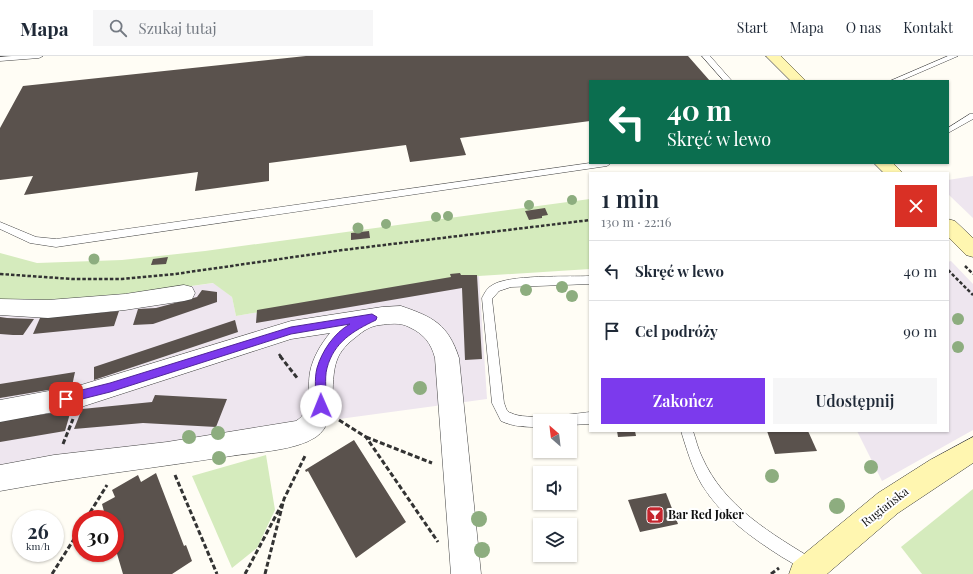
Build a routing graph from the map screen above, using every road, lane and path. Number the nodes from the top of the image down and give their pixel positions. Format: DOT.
graph roads {
  1 [pos="39,56"];
  2 [pos="706,56"];
  3 [pos="773,56"];
  4 [pos="954,56"];
  5 [pos="0,59"];
  6 [pos="727,80"];
  7 [pos="798,80"];
  8 [pos="896,80"];
  9 [pos="973,116"];
  10 [pos="949,130"];
  11 [pos="600,164"];
  12 [pos="884,164"];
  13 [pos="893,172"];
  14 [pos="589,220"];
  15 [pos="0,225"];
  16 [pos="949,227"];
  17 [pos="968,245"];
  18 [pos="949,271"];
  19 [pos="0,274"];
  20 [pos="589,280"];
  21 [pos="184,293"];
  22 [pos="973,295"];
  23 [pos="0,307"];
  24 [pos="372,317"];
  25 [pos="267,338"];
  26 [pos="320,409"];
  27 [pos="0,411"];
  28 [pos="589,418"];
  29 [pos="687,432"];
  30 [pos="366,436"];
  31 [pos="308,449"];
  32 [pos="973,449"];
  33 [pos="167,454"];
  34 [pos="123,460"];
  35 [pos="456,473"];
  36 [pos="0,478"];
  37 [pos="284,500"];
  38 [pos="92,510"];
  39 [pos="72,542"];
  40 [pos="442,548"];
  41 [pos="808,570"];
  42 [pos="52,574"];
  43 [pos="217,574"];
  44 [pos="246,574"];
  45 [pos="265,574"];
  46 [pos="466,574"];
  1 -- 5 [label="lane"];
  2 -- 6 [label="lane"];
  3 -- 7 [label="street"];
  4 -- 8 [label="lane"];
  9 -- 10 [label="lane"];
  11 -- 15 [label="lane"];
  12 -- 13 [label="street"];
  14 -- 19 [label="path"];
  16 -- 17 [label="street"];
  18 -- 22 [label="path"];
  20 -- 28 [label="lane"];
  21 -- 23 [label="street"];
  24 -- 25 [label="street"];
  24 -- 26 [label="street"];
  24 -- 35 [label="street"];
  25 -- 26 [label="path"];
  25 -- 27 [label="street"];
  26 -- 30 [label="path"];
  26 -- 33 [label="street"];
  29 -- 41 [label="lane"];
  30 -- 35 [label="path"];
  30 -- 40 [label="path"];
  31 -- 37 [label="path"];
  32 -- 41 [label="street, Rugiańska"];
  33 -- 34 [label="street"];
  33 -- 43 [label="path"];
  34 -- 36 [label="street"];
  34 -- 38 [label="path"];
  35 -- 46 [label="street"];
  37 -- 44 [label="path"];
  37 -- 45 [label="path"];
  39 -- 42 [label="path"];
}
